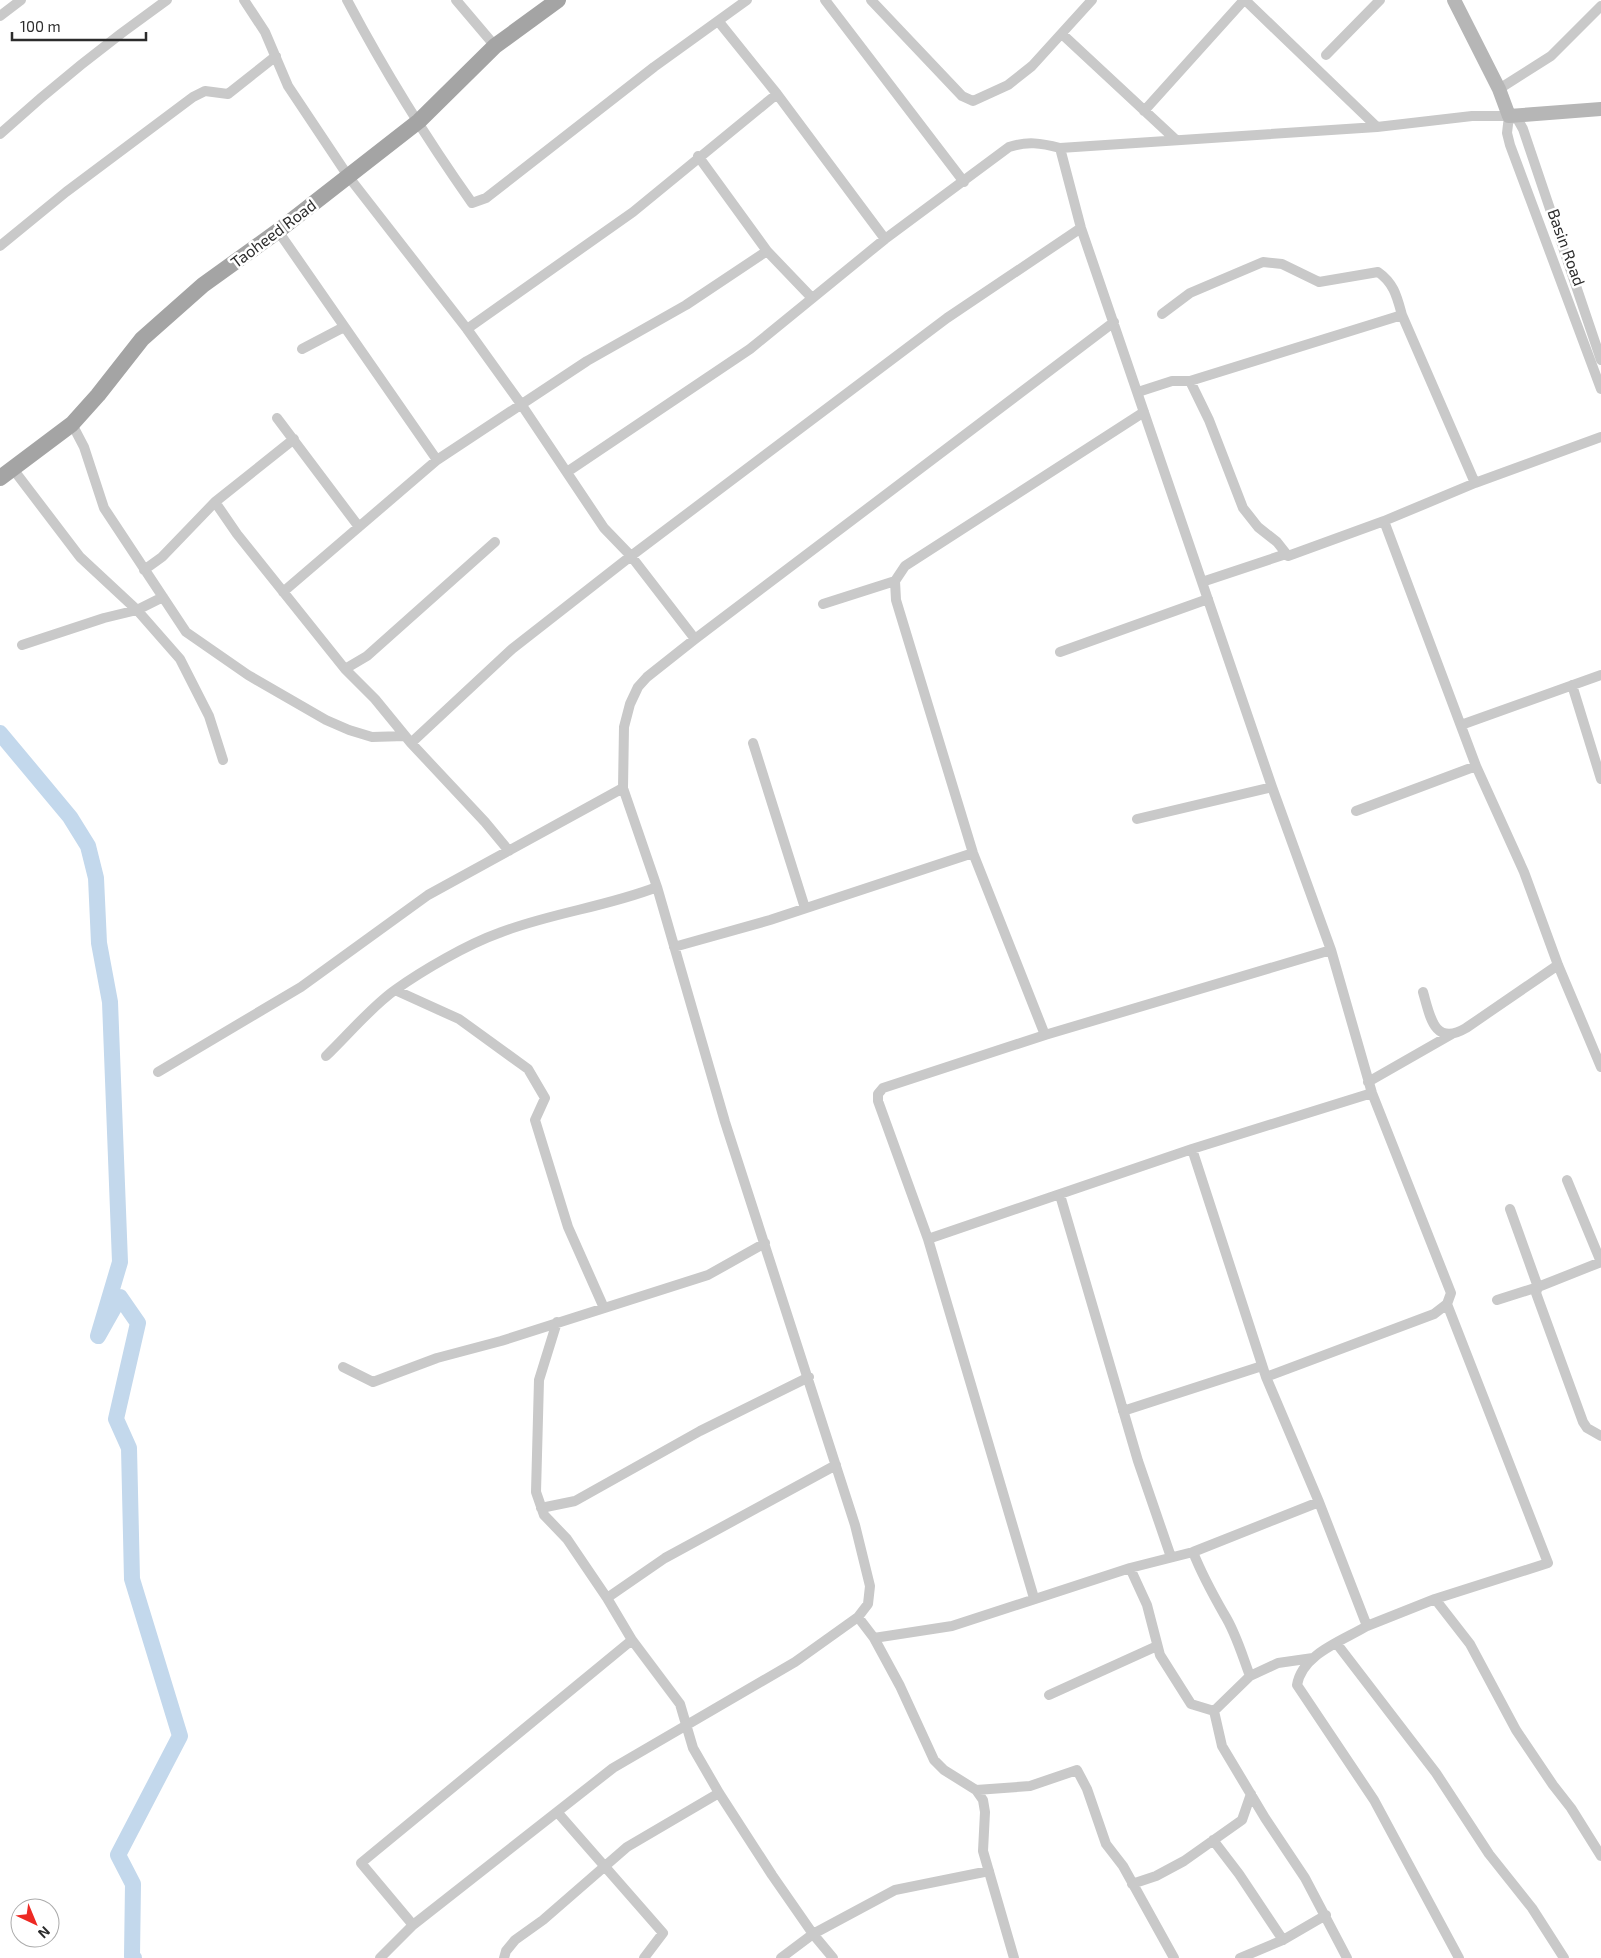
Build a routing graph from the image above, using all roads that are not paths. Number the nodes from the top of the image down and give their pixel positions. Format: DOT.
graph roads {
  1 [pos="21,0"];
  2 [pos="167,0"];
  3 [pos="244,0"];
  4 [pos="347,0"];
  5 [pos="456,0"];
  6 [pos="558,0"];
  7 [pos="747,0"];
  8 [pos="826,0"];
  9 [pos="871,0"];
  10 [pos="1092,0"];
  11 [pos="1245,0"];
  12 [pos="1380,0"];
  13 [pos="1454,0"];
  14 [pos="1601,6"];
  15 [pos="0,16"];
  16 [pos="719,22"];
  17 [pos="1062,34"];
  18 [pos="495,46"];
  19 [pos="1326,55"];
  20 [pos="276,56"];
  21 [pos="1498,89"];
  22 [pos="777,94"];
  23 [pos="1601,109"];
  24 [pos="1144,111"];
  25 [pos="1509,116"];
  26 [pos="418,121"];
  27 [pos="1377,127"];
  28 [pos="0,134"];
  29 [pos="1176,140"];
  30 [pos="1528,142"];
  31 [pos="1510,146"];
  32 [pos="1060,148"];
  33 [pos="698,156"];
  34 [pos="348,176"];
  35 [pos="964,182"];
  36 [pos="1081,228"];
  37 [pos="278,231"];
  38 [pos="885,239"];
  39 [pos="0,246"];
  40 [pos="767,251"];
  41 [pos="812,298"];
  42 [pos="1162,314"];
  43 [pos="1402,315"];
  44 [pos="1114,322"];
  45 [pos="344,327"];
  46 [pos="467,329"];
  47 [pos="302,349"];
  48 [pos="1601,360"];
  49 [pos="1190,381"];
  50 [pos="1601,389"];
  51 [pos="1138,392"];
  52 [pos="521,404"];
  53 [pos="1144,412"];
  54 [pos="277,418"];
  55 [pos="72,424"];
  56 [pos="1601,437"];
  57 [pos="294,439"];
  58 [pos="437,460"];
  59 [pos="567,472"];
  60 [pos="6,473"];
  61 [pos="1475,483"];
  62 [pos="215,502"];
  63 [pos="1384,521"];
  64 [pos="358,527"];
  65 [pos="495,542"];
  66 [pos="1286,554"];
  67 [pos="631,556"];
  68 [pos="144,570"];
  69 [pos="895,581"];
  70 [pos="1202,582"];
  71 [pos="283,592"];
  72 [pos="164,596"];
  73 [pos="1208,599"];
  74 [pos="823,604"];
  75 [pos="137,610"];
  76 [pos="695,639"];
  77 [pos="22,646"];
  78 [pos="1060,652"];
  79 [pos="345,669"];
  80 [pos="1601,675"];
  81 [pos="1572,685"];
  82 [pos="1461,724"];
  83 [pos="408,740"];
  84 [pos="753,743"];
  85 [pos="223,760"];
  86 [pos="1476,766"];
  87 [pos="1601,779"];
  88 [pos="1272,787"];
  89 [pos="623,788"];
  90 [pos="1356,811"];
  91 [pos="1137,820"];
  92 [pos="509,851"];
  93 [pos="973,853"];
  94 [pos="657,888"];
  95 [pos="804,908"];
  96 [pos="674,946"];
  97 [pos="1331,950"];
  98 [pos="1558,965"];
  99 [pos="395,990"];
  100 [pos="1422,992"];
  101 [pos="1452,1034"];
  102 [pos="1045,1035"];
  103 [pos="326,1056"];
  104 [pos="1601,1067"];
  105 [pos="158,1072"];
  106 [pos="1368,1082"];
  107 [pos="1372,1093"];
  108 [pos="1192,1149"];
  109 [pos="1568,1180"];
  110 [pos="1060,1195"];
  111 [pos="1510,1209"];
  112 [pos="928,1239"];
  113 [pos="765,1243"];
  114 [pos="1601,1262"];
  115 [pos="1538,1286"];
  116 [pos="1497,1300"];
  117 [pos="1448,1304"];
  118 [pos="604,1308"];
  119 [pos="557,1322"];
  120 [pos="1262,1366"];
  121 [pos="343,1368"];
  122 [pos="1266,1376"];
  123 [pos="809,1377"];
  124 [pos="1123,1411"];
  125 [pos="1601,1436"];
  126 [pos="836,1465"];
  127 [pos="1320,1502"];
  128 [pos="541,1508"];
  129 [pos="1193,1552"];
  130 [pos="1171,1557"];
  131 [pos="1130,1568"];
  132 [pos="607,1598"];
  133 [pos="1034,1598"];
  134 [pos="1435,1599"];
  135 [pos="858,1618"];
  136 [pos="1367,1626"];
  137 [pos="874,1638"];
  138 [pos="632,1640"];
  139 [pos="1337,1644"];
  140 [pos="1157,1646"];
  141 [pos="1313,1658"];
  142 [pos="1250,1676"];
  143 [pos="1049,1695"];
  144 [pos="1214,1711"];
  145 [pos="686,1724"];
  146 [pos="976,1790"];
  147 [pos="719,1792"];
  148 [pos="1251,1794"];
  149 [pos="558,1813"];
  150 [pos="1213,1840"];
  151 [pos="1601,1856"];
  152 [pos="605,1864"];
  153 [pos="989,1871"];
  154 [pos="1132,1884"];
  155 [pos="1326,1915"];
  156 [pos="413,1925"];
  157 [pos="813,1934"];
  158 [pos="1283,1940"];
  159 [pos="380,1958"];
  160 [pos="504,1958"];
  161 [pos="644,1958"];
  162 [pos="781,1958"];
  163 [pos="833,1958"];
  164 [pos="1014,1958"];
  165 [pos="1174,1958"];
  166 [pos="1240,1958"];
  167 [pos="1347,1958"];
  168 [pos="1459,1958"];
  169 [pos="1564,1958"];
  1 -- 15 [label="street"];
  2 -- 28 [label="street"];
  3 -- 20 [label="street"];
  4 -- 26 [label="street"];
  5 -- 18 [label="street"];
  6 -- 18 [label="main road, Taoheed Road"];
  7 -- 16 [label="street"];
  8 -- 35 [label="street"];
  9 -- 17 [label="street"];
  10 -- 17 [label="street"];
  11 -- 24 [label="street"];
  11 -- 27 [label="street"];
  12 -- 19 [label="street"];
  13 -- 21 [label="street, Basin Road"];
  14 -- 21 [label="street"];
  16 -- 22 [label="street"];
  16 -- 26 [label="street"];
  17 -- 24 [label="street"];
  18 -- 26 [label="main road, Taoheed Road"];
  20 -- 34 [label="street"];
  20 -- 39 [label="street"];
  21 -- 25 [label="street, Basin Road"];
  22 -- 33 [label="street"];
  22 -- 38 [label="street"];
  23 -- 25 [label="street"];
  24 -- 29 [label="street"];
  25 -- 27 [label="street"];
  25 -- 30 [label="street, Basin Road"];
  25 -- 31 [label="street, Basin Road"];
  26 -- 34 [label="main road, Taoheed Road"];
  27 -- 29 [label="street"];
  29 -- 32 [label="street"];
  30 -- 31 [label="street"];
  30 -- 48 [label="street, Basin Road"];
  31 -- 50 [label="street, Basin Road"];
  32 -- 35 [label="street"];
  32 -- 36 [label="street"];
  33 -- 40 [label="street"];
  33 -- 46 [label="street"];
  34 -- 37 [label="main road, Taoheed Road"];
  34 -- 46 [label="street"];
  35 -- 38 [label="street"];
  36 -- 44 [label="street"];
  36 -- 67 [label="street"];
  37 -- 45 [label="street"];
  37 -- 55 [label="main road, Taoheed Road"];
  38 -- 41 [label="street"];
  40 -- 41 [label="street"];
  40 -- 52 [label="street"];
  41 -- 59 [label="street"];
  42 -- 43 [label="street"];
  43 -- 49 [label="street"];
  43 -- 61 [label="street"];
  44 -- 51 [label="street"];
  44 -- 76 [label="street"];
  45 -- 47 [label="street"];
  45 -- 58 [label="street"];
  46 -- 52 [label="street"];
  49 -- 51 [label="street"];
  49 -- 66 [label="street"];
  51 -- 53 [label="street"];
  52 -- 58 [label="street"];
  52 -- 59 [label="street"];
  53 -- 69 [label="street"];
  53 -- 70 [label="street"];
  54 -- 57 [label="street"];
  55 -- 60 [label="main road, Taoheed Road"];
  55 -- 68 [label="street"];
  56 -- 61 [label="street"];
  57 -- 62 [label="street"];
  57 -- 64 [label="street"];
  58 -- 64 [label="street"];
  59 -- 67 [label="street"];
  60 -- 75 [label="street"];
  61 -- 63 [label="street"];
  62 -- 68 [label="street"];
  62 -- 71 [label="street"];
  63 -- 66 [label="street"];
  63 -- 82 [label="street"];
  64 -- 71 [label="street"];
  65 -- 79 [label="street"];
  66 -- 70 [label="street"];
  67 -- 76 [label="street"];
  67 -- 83 [label="street"];
  68 -- 72 [label="street"];
  69 -- 74 [label="street"];
  69 -- 93 [label="street"];
  70 -- 73 [label="street"];
  71 -- 79 [label="street"];
  72 -- 75 [label="street"];
  72 -- 83 [label="street"];
  73 -- 78 [label="street"];
  73 -- 88 [label="street"];
  75 -- 77 [label="street"];
  75 -- 85 [label="street"];
  76 -- 89 [label="street"];
  79 -- 83 [label="street"];
  80 -- 81 [label="street"];
  81 -- 82 [label="street"];
  81 -- 87 [label="street"];
  82 -- 86 [label="street"];
  83 -- 92 [label="street"];
  84 -- 95 [label="street"];
  86 -- 90 [label="street"];
  86 -- 98 [label="street"];
  88 -- 91 [label="street"];
  88 -- 97 [label="street"];
  89 -- 92 [label="street"];
  89 -- 94 [label="street"];
  92 -- 105 [label="street"];
  93 -- 95 [label="street"];
  93 -- 102 [label="street"];
  94 -- 96 [label="street"];
  94 -- 99 [label="street"];
  95 -- 96 [label="street"];
  96 -- 113 [label="street"];
  97 -- 102 [label="street"];
  97 -- 106 [label="street"];
  98 -- 101 [label="street"];
  98 -- 104 [label="street"];
  99 -- 103 [label="street"];
  99 -- 118 [label="street"];
  100 -- 101 [label="street"];
  101 -- 106 [label="street"];
  102 -- 112 [label="street"];
  106 -- 107 [label="street"];
  107 -- 108 [label="street"];
  107 -- 117 [label="street"];
  108 -- 110 [label="street"];
  108 -- 120 [label="street"];
  109 -- 114 [label="street"];
  110 -- 112 [label="street"];
  110 -- 124 [label="street"];
  111 -- 115 [label="street"];
  112 -- 133 [label="street"];
  113 -- 118 [label="street"];
  113 -- 123 [label="street"];
  114 -- 115 [label="street"];
  115 -- 116 [label="street"];
  115 -- 125 [label="street"];
  117 -- 122 [label="street"];
  117 -- 134 [label="street"];
  118 -- 119 [label="street"];
  119 -- 121 [label="street"];
  119 -- 128 [label="street"];
  120 -- 122 [label="street"];
  120 -- 124 [label="street"];
  122 -- 127 [label="street"];
  123 -- 126 [label="street"];
  123 -- 128 [label="street"];
  124 -- 130 [label="street"];
  126 -- 132 [label="street"];
  126 -- 135 [label="street"];
  127 -- 129 [label="street"];
  127 -- 136 [label="street"];
  128 -- 132 [label="street"];
  129 -- 130 [label="street"];
  129 -- 142 [label="street"];
  130 -- 131 [label="street"];
  131 -- 133 [label="street"];
  131 -- 140 [label="street"];
  132 -- 138 [label="street"];
  133 -- 137 [label="street"];
  134 -- 136 [label="street"];
  134 -- 151 [label="street"];
  135 -- 137 [label="street"];
  135 -- 145 [label="street"];
  136 -- 139 [label="street"];
  137 -- 146 [label="street"];
  138 -- 145 [label="street"];
  138 -- 156 [label="street"];
  139 -- 141 [label="street"];
  139 -- 169 [label="street"];
  140 -- 143 [label="street"];
  140 -- 144 [label="street"];
  141 -- 142 [label="street"];
  141 -- 168 [label="street"];
  142 -- 144 [label="street"];
  144 -- 148 [label="street"];
  145 -- 147 [label="street"];
  145 -- 149 [label="street"];
  146 -- 153 [label="street"];
  146 -- 154 [label="street"];
  147 -- 152 [label="street"];
  147 -- 157 [label="street"];
  148 -- 150 [label="street"];
  148 -- 155 [label="street"];
  149 -- 152 [label="street"];
  149 -- 156 [label="street"];
  150 -- 154 [label="street"];
  150 -- 158 [label="street"];
  152 -- 160 [label="street"];
  152 -- 161 [label="street"];
  153 -- 157 [label="street"];
  153 -- 164 [label="street"];
  154 -- 165 [label="street"];
  155 -- 158 [label="street"];
  155 -- 167 [label="street"];
  156 -- 159 [label="street"];
  157 -- 162 [label="street"];
  157 -- 163 [label="street"];
  158 -- 166 [label="street"];
}
